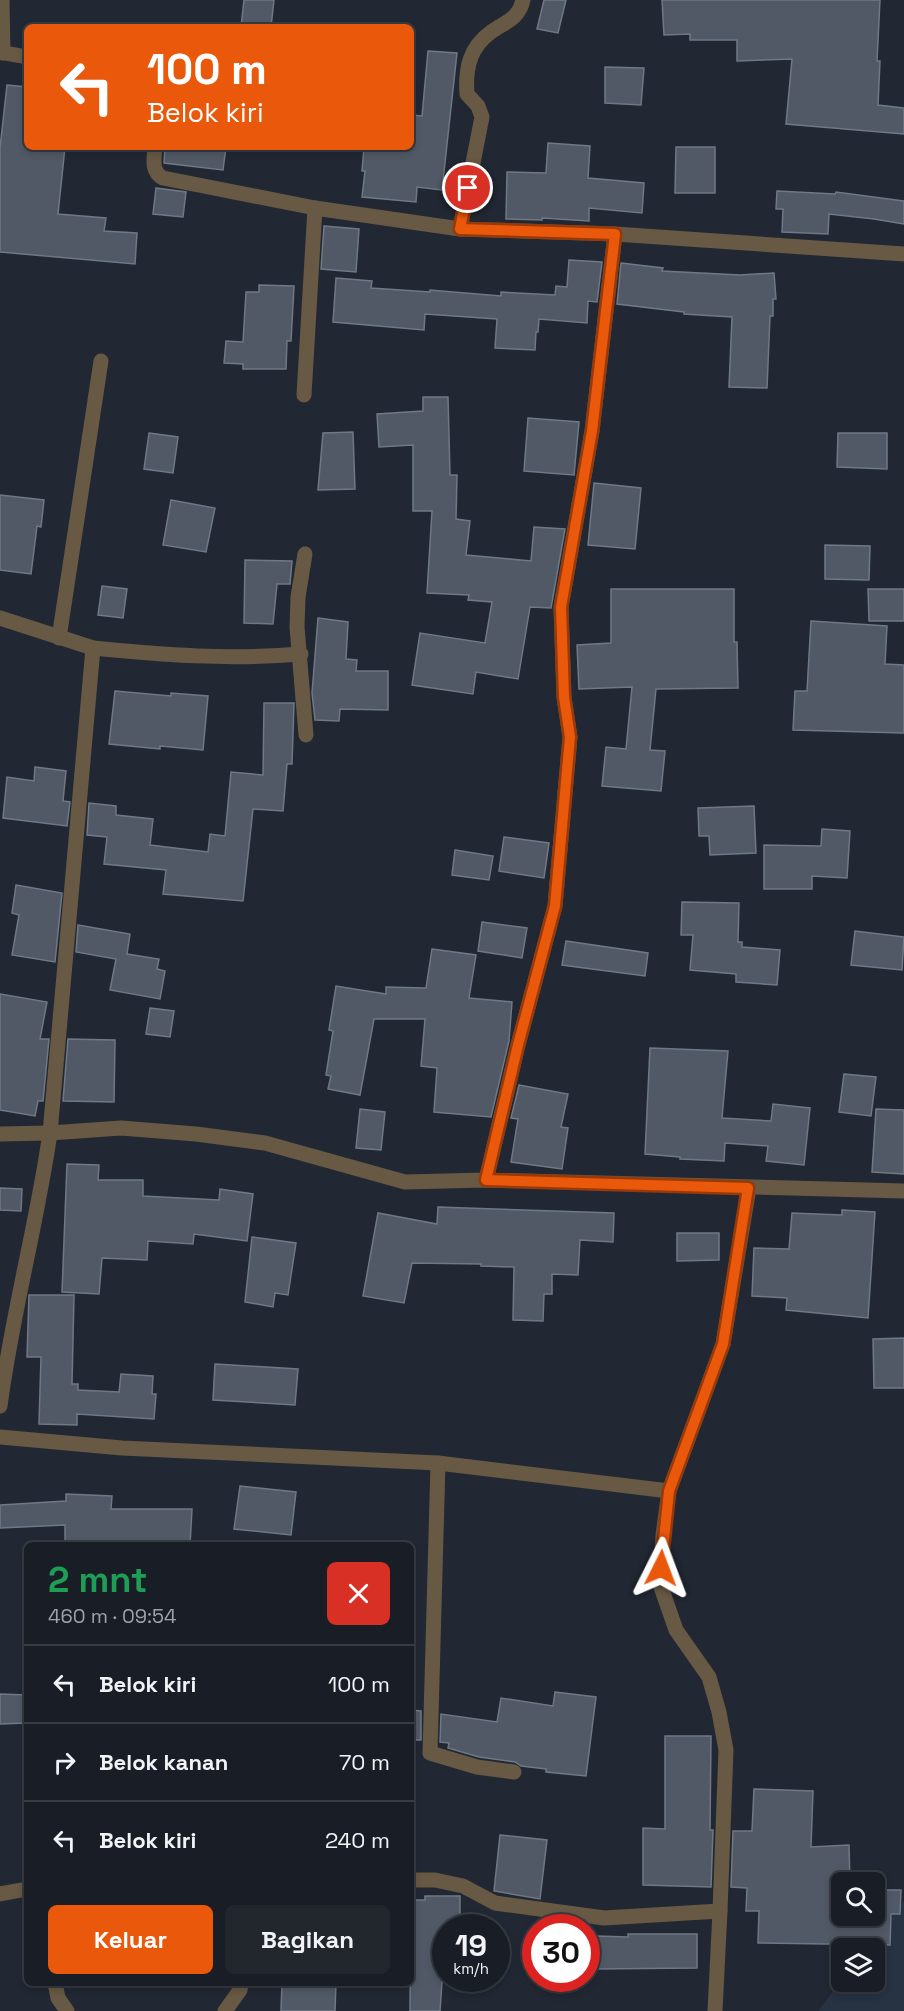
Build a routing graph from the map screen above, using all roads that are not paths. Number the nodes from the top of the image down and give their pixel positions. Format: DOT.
graph roads {
  1 [pos="2,0"];
  2 [pos="523,0"];
  3 [pos="2,52"];
  4 [pos="24,56"];
  5 [pos="155,150"];
  6 [pos="315,208"];
  7 [pos="460,229"];
  8 [pos="615,234"];
  9 [pos="904,254"];
  10 [pos="101,361"];
  11 [pos="304,395"];
  12 [pos="305,554"];
  13 [pos="0,618"];
  14 [pos="59,638"];
  15 [pos="93,648"];
  16 [pos="301,654"];
  17 [pos="306,735"];
  18 [pos="51,1133"];
  19 [pos="0,1134"];
  20 [pos="486,1180"];
  21 [pos="748,1188"];
  22 [pos="904,1191"];
  23 [pos="0,1406"];
  24 [pos="0,1437"];
  25 [pos="438,1463"];
  26 [pos="669,1491"];
  27 [pos="514,1772"];
  28 [pos="414,1880"];
  29 [pos="24,1890"];
  30 [pos="0,1894"];
  31 [pos="720,1911"];
  32 [pos="56,1986"];
  33 [pos="241,1986"];
  34 [pos="67,2011"];
  35 [pos="225,2011"];
  36 [pos="715,2011"];
  1 -- 3 [label="street"];
  2 -- 7 [label="street"];
  3 -- 4 [label="street"];
  5 -- 6 [label="street"];
  6 -- 7 [label="street"];
  6 -- 11 [label="street"];
  7 -- 8 [label="street"];
  8 -- 9 [label="street"];
  8 -- 20 [label="street"];
  10 -- 14 [label="street"];
  12 -- 16 [label="street"];
  13 -- 14 [label="street"];
  14 -- 15 [label="street"];
  15 -- 16 [label="street"];
  15 -- 18 [label="street"];
  16 -- 17 [label="street"];
  18 -- 19 [label="street"];
  18 -- 20 [label="street"];
  18 -- 23 [label="street"];
  20 -- 21 [label="street"];
  21 -- 22 [label="street"];
  21 -- 26 [label="street"];
  24 -- 25 [label="street"];
  25 -- 26 [label="street"];
  25 -- 27 [label="street"];
  26 -- 31 [label="street"];
  28 -- 31 [label="street"];
  29 -- 30 [label="street"];
  31 -- 36 [label="street"];
  32 -- 34 [label="street"];
  33 -- 35 [label="street"];
}
